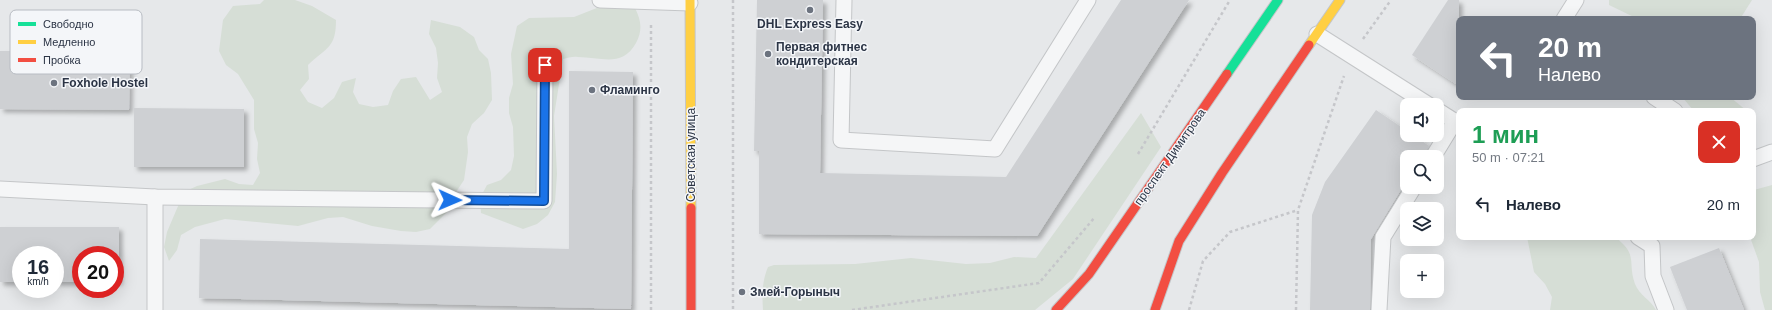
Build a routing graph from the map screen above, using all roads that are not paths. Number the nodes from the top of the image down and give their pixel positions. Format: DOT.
graph roads {
  1 [pos="600,0"];
  2 [pos="844,0"];
  3 [pos="1088,0"];
  4 [pos="1278,0"];
  5 [pos="1340,0"];
  6 [pos="1576,0"];
  7 [pos="690,2"];
  8 [pos="1566,16"];
  9 [pos="1317,34"];
  10 [pos="545,65"];
  11 [pos="1418,98"];
  12 [pos="1658,100"];
  13 [pos="1670,108"];
  14 [pos="1444,115"];
  15 [pos="1456,122"];
  16 [pos="1456,124"];
  17 [pos="1438,150"];
  18 [pos="1772,152"];
  19 [pos="1756,158"];
  20 [pos="0,189"];
  21 [pos="1410,194"];
  22 [pos="155,196"];
  23 [pos="1656,241"];
  24 [pos="155,310"];
  25 [pos="691,310"];
  26 [pos="1056,310"];
  27 [pos="1155,310"];
  28 [pos="1378,310"];
  29 [pos="1666,310"];
  1 -- 7 [label="lane"];
  2 -- 3 [label="lane"];
  4 -- 26 [label="main road, проспект Димитрова"];
  5 -- 9 [label="main road"];
  6 -- 8 [label="lane"];
  7 -- 25 [label="main road, Советская улица"];
  9 -- 11 [label="lane"];
  9 -- 27 [label="main road"];
  10 -- 22 [label="lane"];
  12 -- 13 [label="lane"];
  14 -- 15 [label="lane"];
  16 -- 17 [label="lane"];
  18 -- 19 [label="lane"];
  20 -- 22 [label="lane"];
  21 -- 28 [label="lane"];
  22 -- 24 [label="lane"];
  23 -- 29 [label="lane"];
}
